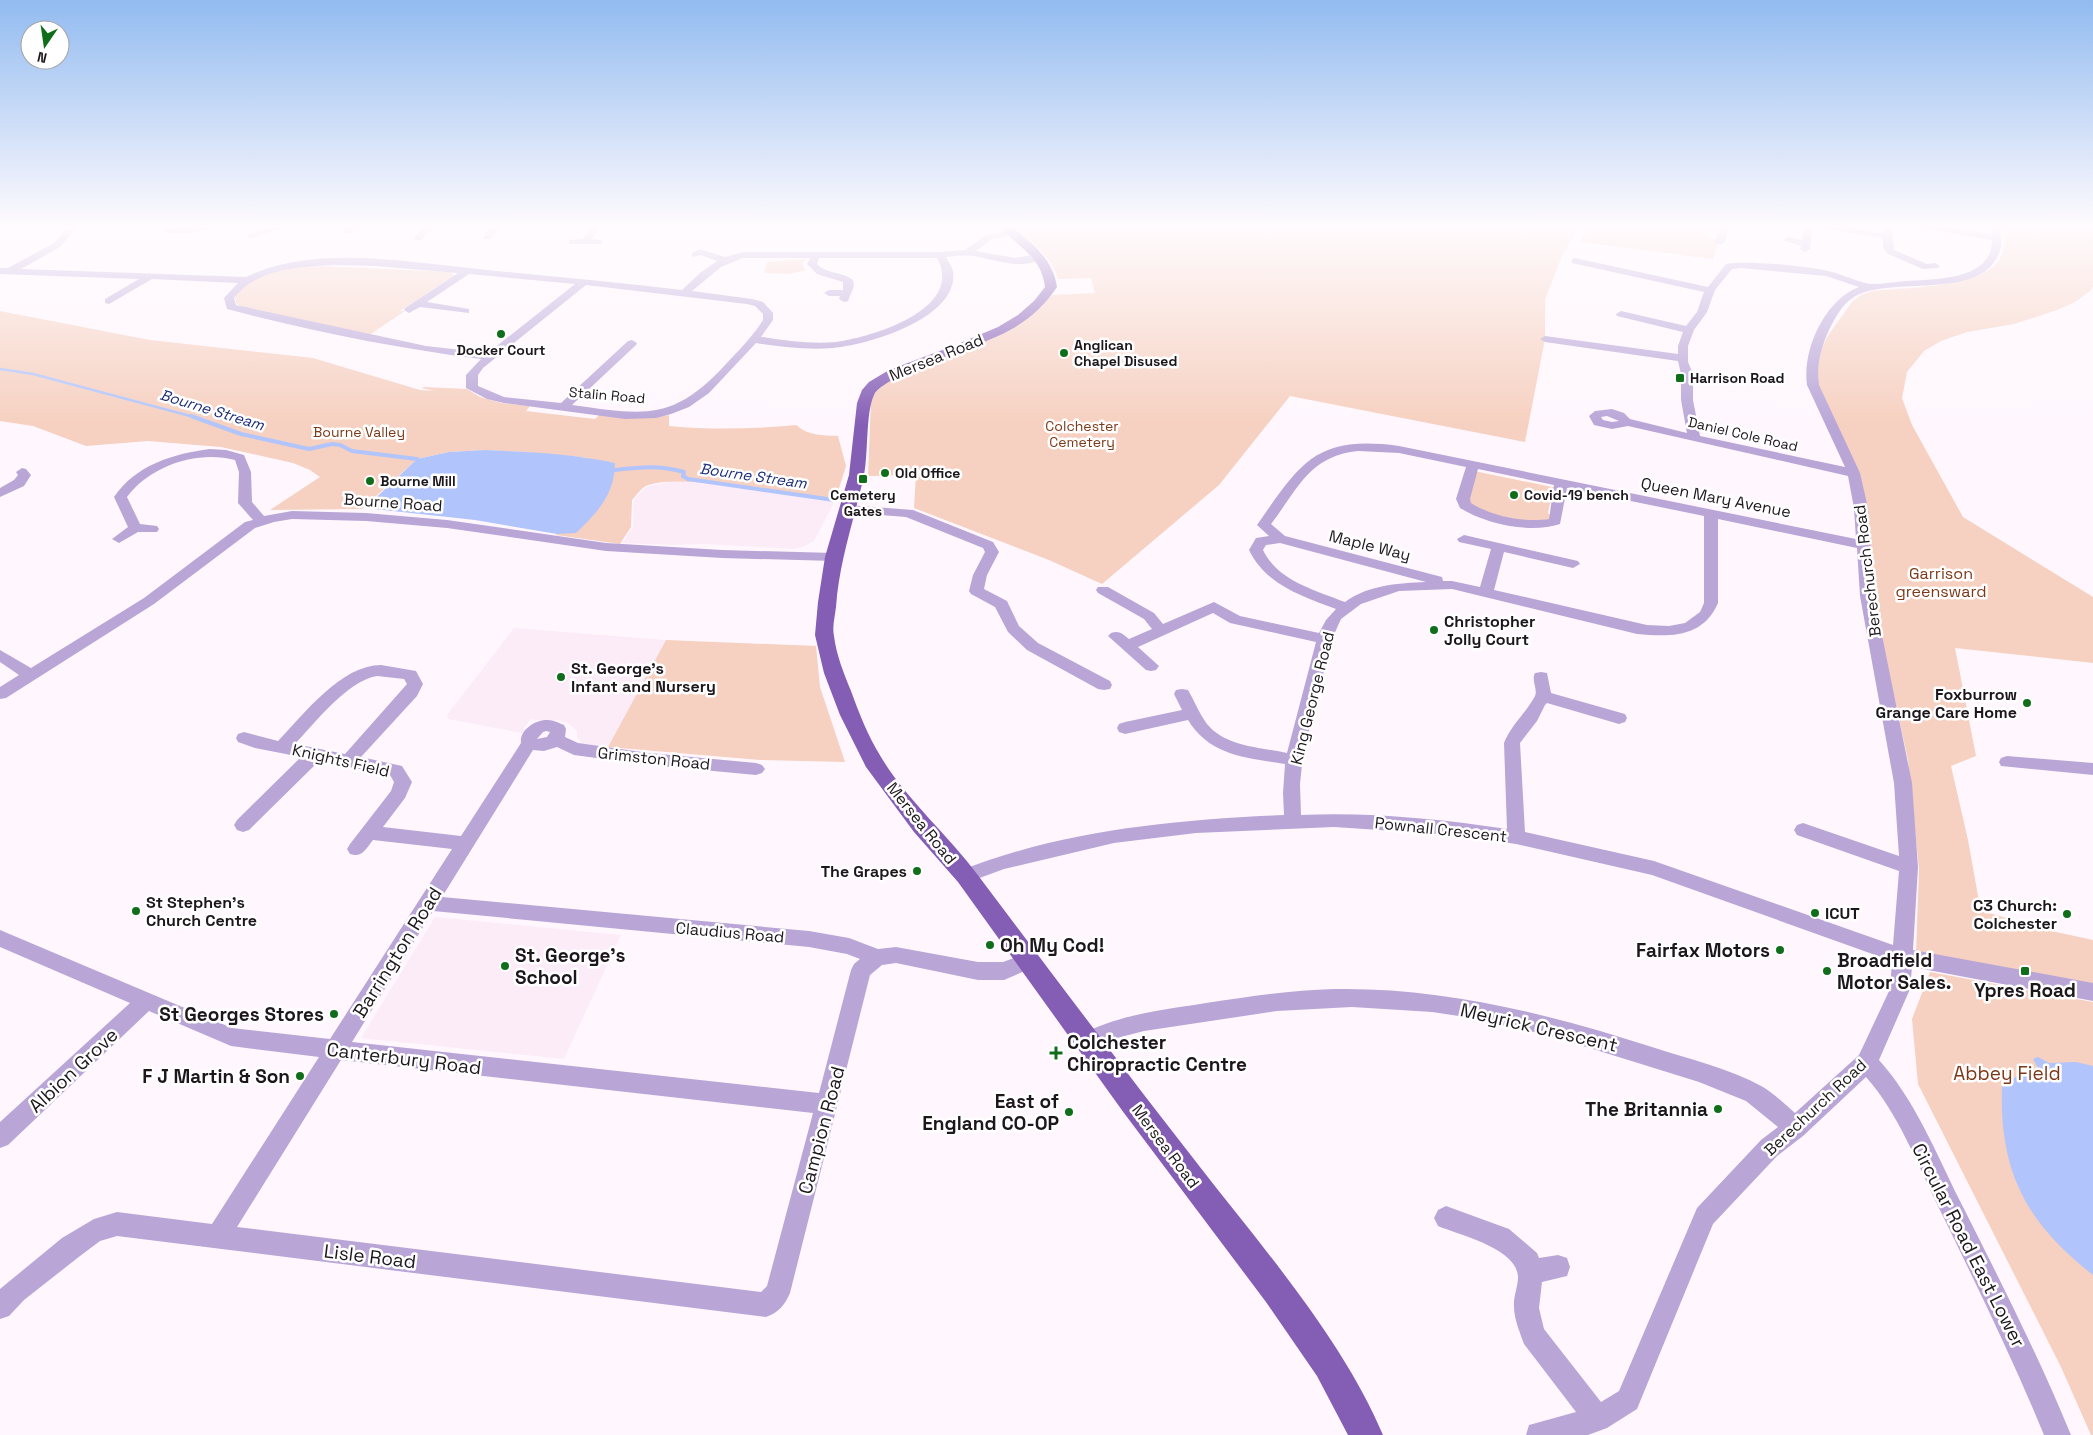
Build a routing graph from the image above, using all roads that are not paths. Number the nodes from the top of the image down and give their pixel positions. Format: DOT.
graph roads {
  1 [pos="124,292"];
  2 [pos="234,292"];
  3 [pos="436,292"];
  4 [pos="572,292"];
  5 [pos="667,292"];
  6 [pos="847,292"];
  7 [pos="943,292"];
  8 [pos="1047,292"];
  9 [pos="1709,292"];
  10 [pos="1857,292"];
  11 [pos="829,293"];
  12 [pos="684,294"];
  13 [pos="109,301"];
  14 [pos="418,304"];
  15 [pos="409,310"];
  16 [pos="465,311"];
  17 [pos="1621,314"];
  18 [pos="1689,330"];
  19 [pos="753,339"];
  20 [pos="1545,339"];
  21 [pos="630,345"];
  22 [pos="644,348"];
  23 [pos="490,357"];
  24 [pos="1683,358"];
  25 [pos="563,407"];
  26 [pos="1626,422"];
  27 [pos="1694,438"];
  28 [pos="1473,465"];
  29 [pos="22,472"];
  30 [pos="1854,473"];
  31 [pos="1561,483"];
  32 [pos="0,493"];
  33 [pos="848,509"];
  34 [pos="1711,514"];
  35 [pos="260,520"];
  36 [pos="135,528"];
  37 [pos="152,529"];
  38 [pos="119,539"];
  39 [pos="1280,539"];
  40 [pos="1464,540"];
  41 [pos="1864,545"];
  42 [pos="1499,548"];
  43 [pos="834,557"];
  44 [pos="1573,564"];
  45 [pos="1394,569"];
  46 [pos="1452,585"];
  47 [pos="1398,587"];
  48 [pos="1103,590"];
  49 [pos="1486,592"];
  50 [pos="1346,608"];
  51 [pos="1161,631"];
  52 [pos="1324,639"];
  53 [pos="0,654"];
  54 [pos="1151,666"];
  55 [pos="31,675"];
  56 [pos="1541,677"];
  57 [pos="1104,685"];
  58 [pos="0,694"];
  59 [pos="1182,694"];
  60 [pos="1544,697"];
  61 [pos="1193,713"];
  62 [pos="1619,718"];
  63 [pos="1125,728"];
  64 [pos="244,738"];
  65 [pos="556,739"];
  66 [pos="282,747"];
  67 [pos="315,754"];
  68 [pos="348,760"];
  69 [pos="1293,760"];
  70 [pos="2007,762"];
  71 [pos="756,769"];
  72 [pos="2093,769"];
  73 [pos="1293,821"];
  74 [pos="243,825"];
  75 [pos="1803,830"];
  76 [pos="370,833"];
  77 [pos="1516,837"];
  78 [pos="464,843"];
  79 [pos="356,849"];
  80 [pos="1910,867"];
  81 [pos="966,876"];
  82 [pos="428,904"];
  83 [pos="0,938"];
  84 [pos="877,957"];
  85 [pos="1904,957"];
  86 [pos="1027,961"];
  87 [pos="2093,992"];
  88 [pos="145,1002"];
  89 [pos="1089,1041"];
  90 [pos="335,1050"];
  91 [pos="1867,1062"];
  92 [pos="828,1104"];
  93 [pos="1795,1128"];
  94 [pos="0,1137"];
  95 [pos="1446,1218"];
  96 [pos="217,1237"];
  97 [pos="1558,1267"];
  98 [pos="1529,1272"];
  99 [pos="766,1305"];
  100 [pos="0,1307"];
  101 [pos="1598,1419"];
  102 [pos="1366,1435"];
  103 [pos="1539,1435"];
  104 [pos="2058,1435"];
  1 -- 13 [label="street"];
  2 -- 23 [label="street"];
  3 -- 14 [label="street"];
  4 -- 23 [label="street, Stalin Road"];
  5 -- 12 [label="street, Stalin Road"];
  6 -- 11 [label="street"];
  7 -- 19 [label="street"];
  8 -- 33 [label="main road, Mersea Road"];
  9 -- 18 [label="street"];
  10 -- 30 [label="street, Berechurch Road"];
  12 -- 19 [label="street, Stalin Road"];
  14 -- 15 [label="street"];
  14 -- 16 [label="street"];
  17 -- 18 [label="street"];
  18 -- 24 [label="street"];
  19 -- 25 [label="street, Stalin Road"];
  20 -- 24 [label="street"];
  21 -- 22 [label="street"];
  21 -- 25 [label="street"];
  23 -- 25 [label="street, Stalin Road"];
  24 -- 27 [label="street"];
  26 -- 27 [label="street, Daniel Cole Road"];
  27 -- 30 [label="street, Daniel Cole Road"];
  28 -- 31 [label="street, Queen Mary Avenue"];
  28 -- 31 [label="street"];
  28 -- 39 [label="street, Queen Mary Avenue"];
  29 -- 32 [label="street"];
  30 -- 41 [label="street, Berechurch Road"];
  31 -- 34 [label="street, Queen Mary Avenue"];
  33 -- 43 [label="main road, Mersea Road"];
  33 -- 57 [label="street"];
  34 -- 41 [label="street, Queen Mary Avenue"];
  34 -- 49 [label="street, King George Road"];
  35 -- 36 [label="street"];
  35 -- 43 [label="street, Bourne Road"];
  35 -- 55 [label="street, Bourne Road"];
  36 -- 37 [label="street"];
  36 -- 38 [label="street"];
  39 -- 45 [label="street, Maple Way"];
  39 -- 50 [label="street"];
  40 -- 42 [label="street"];
  41 -- 80 [label="street, Berechurch Road"];
  42 -- 44 [label="street"];
  42 -- 49 [label="street"];
  43 -- 81 [label="main road, Mersea Road"];
  45 -- 46 [label="street, Maple Way"];
  45 -- 47 [label="street"];
  46 -- 47 [label="street, King George Road"];
  46 -- 49 [label="street, King George Road"];
  47 -- 50 [label="street, King George Road"];
  48 -- 51 [label="street"];
  50 -- 52 [label="street, King George Road"];
  51 -- 52 [label="street"];
  51 -- 54 [label="street"];
  52 -- 69 [label="street, King George Road"];
  53 -- 55 [label="street"];
  55 -- 58 [label="street, Bourne Road"];
  56 -- 60 [label="street"];
  59 -- 61 [label="street"];
  60 -- 62 [label="street"];
  60 -- 77 [label="street"];
  61 -- 63 [label="street"];
  61 -- 69 [label="street"];
  64 -- 66 [label="street, Knights Field"];
  65 -- 71 [label="street, Grimston Road"];
  65 -- 78 [label="street, Barrington Road"];
  66 -- 67 [label="street, Knights Field"];
  66 -- 68 [label="street"];
  67 -- 68 [label="street, Knights Field"];
  67 -- 74 [label="street"];
  68 -- 76 [label="street, Knights Field"];
  69 -- 73 [label="street, King George Road"];
  70 -- 72 [label="street"];
  73 -- 77 [label="street, Pownall Crescent"];
  73 -- 81 [label="street, Pownall Crescent"];
  75 -- 80 [label="street"];
  76 -- 78 [label="street"];
  76 -- 79 [label="street, Knights Field"];
  77 -- 85 [label="street, Pownall Crescent"];
  78 -- 82 [label="street, Barrington Road"];
  80 -- 85 [label="street, Berechurch Road"];
  81 -- 86 [label="main road, Mersea Road"];
  82 -- 84 [label="street, Claudius Road"];
  82 -- 90 [label="street, Barrington Road"];
  83 -- 88 [label="street, Canterbury Road"];
  84 -- 86 [label="street, Claudius Road"];
  84 -- 92 [label="street, Campion Road"];
  85 -- 87 [label="street"];
  85 -- 91 [label="street, Berechurch Road"];
  86 -- 89 [label="main road, Mersea Road"];
  88 -- 90 [label="street, Canterbury Road"];
  88 -- 94 [label="street, Albion Grove"];
  89 -- 93 [label="street, Meyrick Crescent"];
  89 -- 102 [label="main road, Mersea Road"];
  90 -- 92 [label="street, Canterbury Road"];
  90 -- 96 [label="street, Barrington Road"];
  91 -- 93 [label="street, Berechurch Road"];
  91 -- 104 [label="street, Circular Road East Lower"];
  92 -- 99 [label="street, Campion Road"];
  93 -- 101 [label="street, Berechurch Road"];
  95 -- 98 [label="street"];
  96 -- 99 [label="street, Lisle Road"];
  96 -- 100 [label="street, Lisle Road"];
  97 -- 98 [label="street"];
  98 -- 101 [label="street"];
  101 -- 103 [label="street, Berechurch Road"];
}
